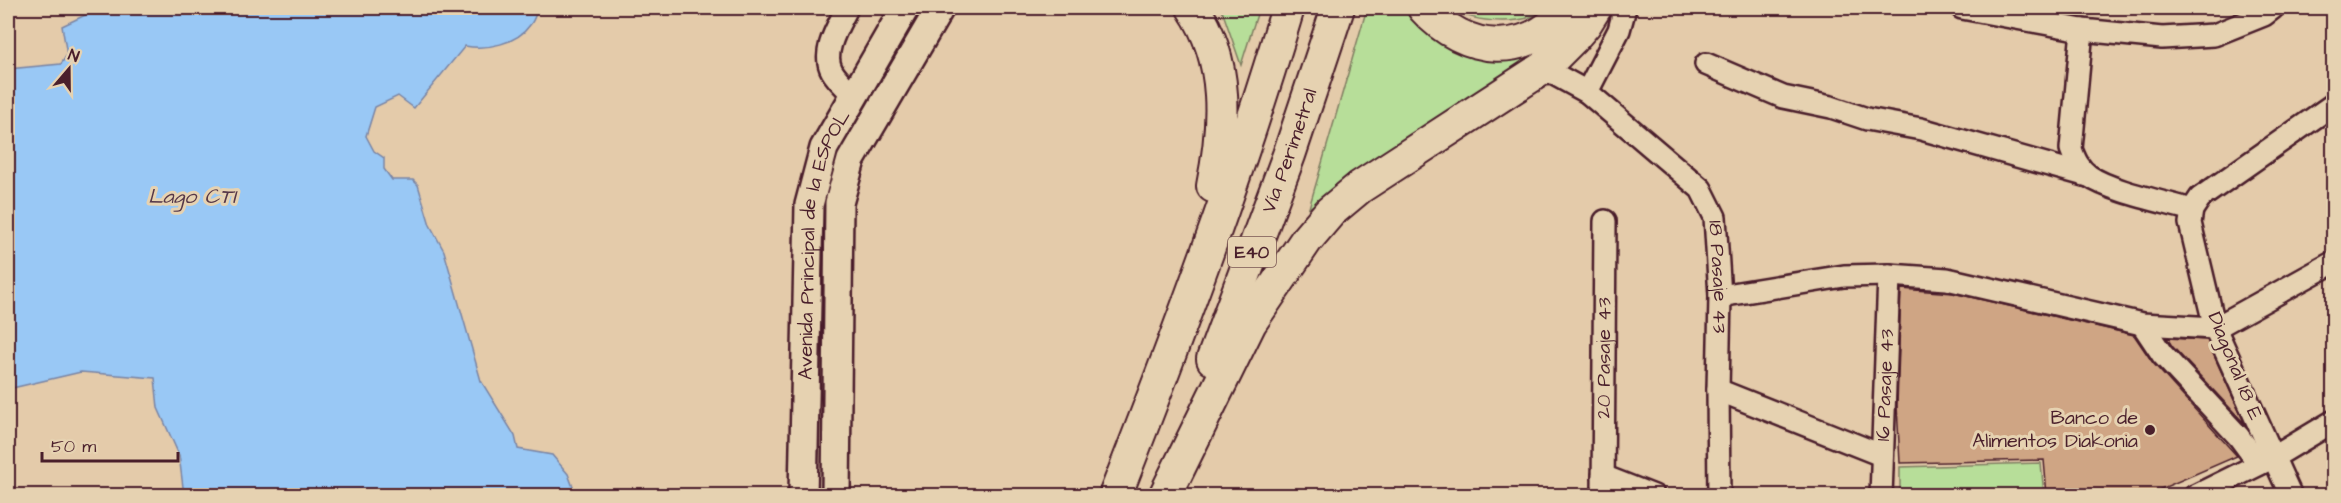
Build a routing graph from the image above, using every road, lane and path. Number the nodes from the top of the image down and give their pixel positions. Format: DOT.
graph roads {
  1 [pos="847,8"];
  2 [pos="940,8"];
  3 [pos="1193,8"];
  4 [pos="1288,8"];
  5 [pos="1338,8"];
  6 [pos="1424,8"];
  7 [pos="1568,8"];
  8 [pos="1595,8"];
  9 [pos="1626,8"];
  10 [pos="1962,8"];
  11 [pos="2273,8"];
  12 [pos="903,10"];
  13 [pos="2082,30"];
  14 [pos="1706,64"];
  15 [pos="1543,68"];
  16 [pos="1587,92"];
  17 [pos="854,96"];
  18 [pos="2334,104"];
  19 [pos="881,107"];
  20 [pos="2088,176"];
  21 [pos="2196,204"];
  22 [pos="1605,221"];
  23 [pos="2334,262"];
  24 [pos="1889,275"];
  25 [pos="1720,296"];
  26 [pos="1187,309"];
  27 [pos="2142,324"];
  28 [pos="2215,328"];
  29 [pos="1718,390"];
  30 [pos="2334,421"];
  31 [pos="1881,455"];
  32 [pos="2266,461"];
  33 [pos="803,483"];
  34 [pos="836,484"];
  35 [pos="1603,486"];
  36 [pos="1116,495"];
  37 [pos="1164,495"];
  38 [pos="1654,495"];
  39 [pos="1719,495"];
  40 [pos="1881,495"];
  41 [pos="2195,495"];
  42 [pos="2291,495"];
  1 -- 17 [label="street"];
  2 -- 19 [label="main road, Avenida Principal de la ESPOL"];
  3 -- 26 [label="highway"];
  4 -- 26 [label="highway, E40"];
  5 -- 37 [label="highway, Vía Perimetral / E40"];
  6 -- 7 [label="highway"];
  8 -- 15 [label="highway"];
  9 -- 16 [label="street"];
  10 -- 13 [label="street"];
  11 -- 13 [label="street"];
  12 -- 17 [label="main road, Avenida Principal de la ESPOL"];
  13 -- 20 [label="street"];
  14 -- 20 [label="street"];
  15 -- 16 [label="street, 18 Pasaje 43"];
  15 -- 37 [label="highway"];
  16 -- 25 [label="street, 18 Pasaje 43"];
  17 -- 19 [label="main road"];
  17 -- 33 [label="main road, Avenida Principal de la ESPOL"];
  18 -- 21 [label="street"];
  19 -- 34 [label="main road, Avenida Principal de la ESPOL"];
  20 -- 21 [label="street"];
  21 -- 28 [label="street, Diagonal 18 E"];
  22 -- 35 [label="street, 20 Pasaje 43"];
  23 -- 28 [label="street"];
  24 -- 25 [label="street"];
  24 -- 27 [label="street"];
  24 -- 31 [label="street, 16 Pasaje 43"];
  25 -- 29 [label="street, 18 Pasaje 43"];
  26 -- 36 [label="highway, E40"];
  27 -- 28 [label="street"];
  27 -- 32 [label="street"];
  28 -- 32 [label="street, Diagonal 18 E"];
  29 -- 31 [label="street"];
  29 -- 39 [label="street, 18 Pasaje 43"];
  30 -- 32 [label="street"];
  31 -- 40 [label="street, 16 Pasaje 43"];
  32 -- 41 [label="street"];
  32 -- 42 [label="street, Diagonal 18 E"];
  33 -- 34 [label="main road"];
  35 -- 38 [label="street"];
}
